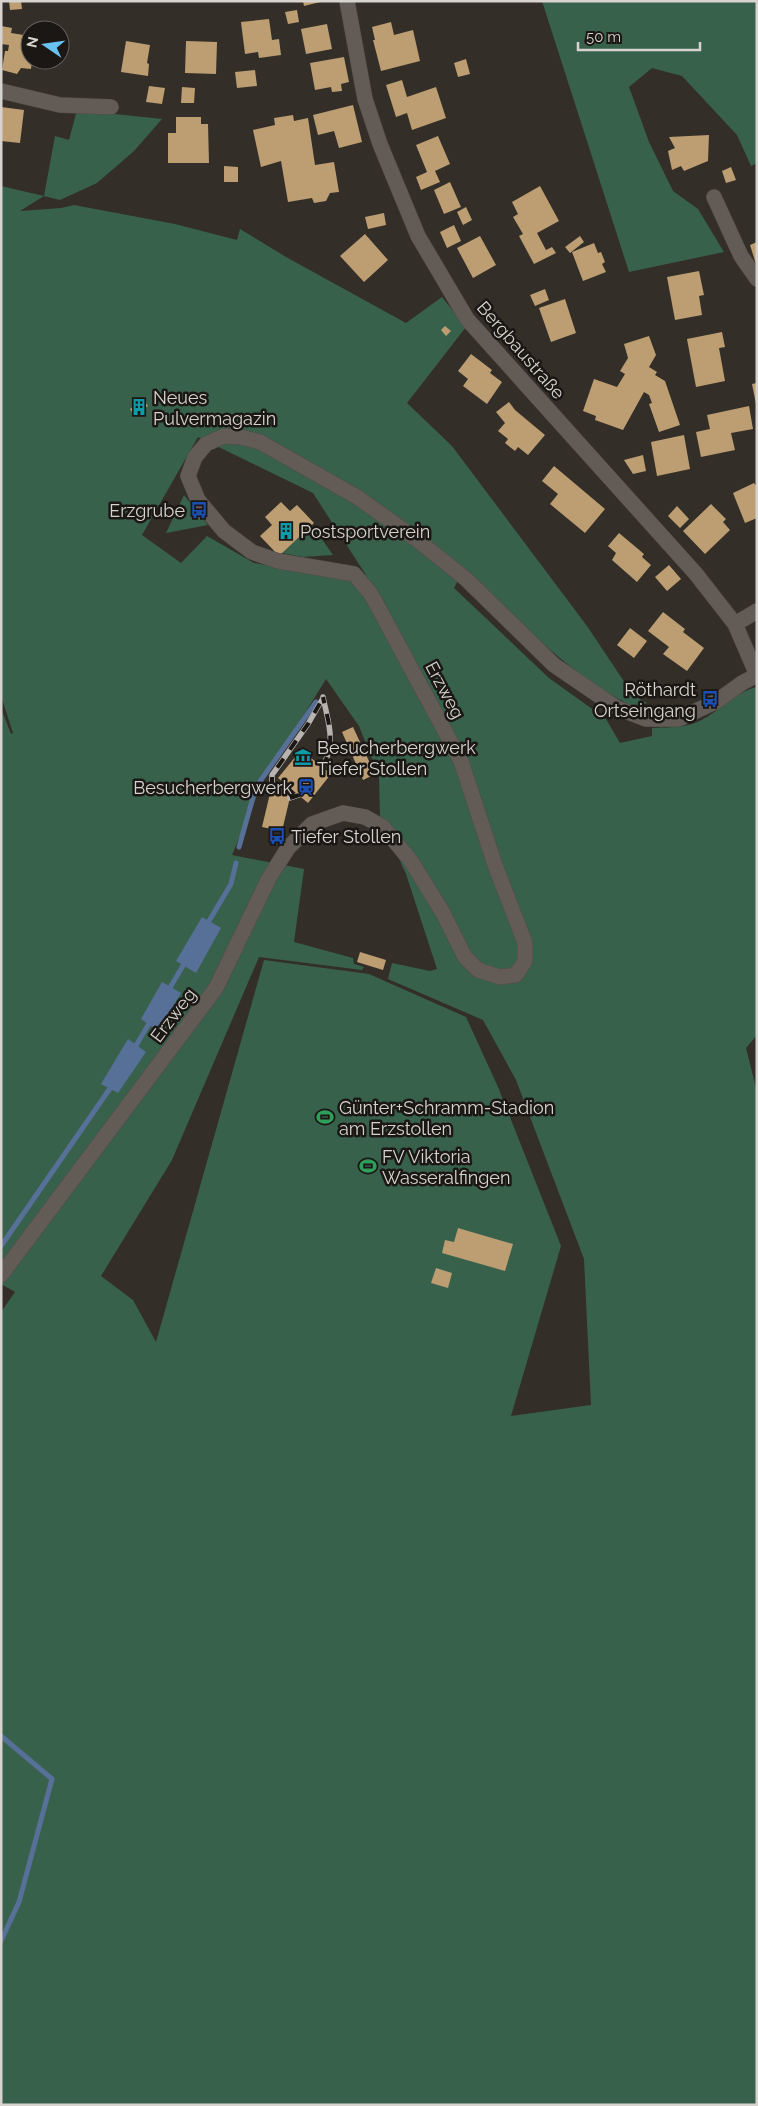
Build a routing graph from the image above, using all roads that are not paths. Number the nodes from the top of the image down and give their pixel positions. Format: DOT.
graph roads {
  1 [pos="347,1"];
  2 [pos="1,90"];
  3 [pos="111,107"];
  4 [pos="714,197"];
  5 [pos="757,280"];
  6 [pos="757,611"];
  7 [pos="735,624"];
  8 [pos="757,675"];
  9 [pos="1,1275"];
  1 -- 7 [label="street, Bergbaustraße"];
  2 -- 3 [label="street"];
  4 -- 5 [label="street"];
  6 -- 7 [label="street"];
  7 -- 8 [label="street, Bergbaustraße"];
  8 -- 9 [label="street, Erzweg"];
}
